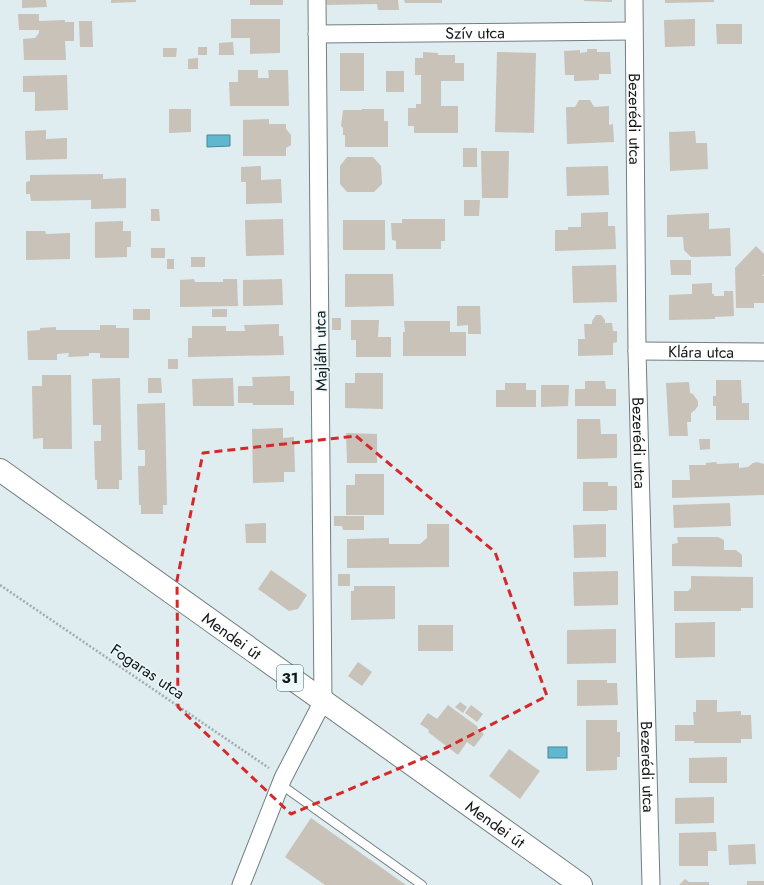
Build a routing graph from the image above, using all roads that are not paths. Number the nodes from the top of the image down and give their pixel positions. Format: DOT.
graph roads {
  1 [pos="317,0"];
  2 [pos="634,0"];
  3 [pos="633,31"];
  4 [pos="317,34"];
  5 [pos="637,351"];
  6 [pos="764,352"];
  7 [pos="0,470"];
  8 [pos="323,701"];
  9 [pos="281,781"];
  10 [pos="241,885"];
  11 [pos="422,885"];
  12 [pos="581,885"];
  13 [pos="651,885"];
  1 -- 4 [label="street, Majláth utca"];
  2 -- 3 [label="street, Bezerédi utca"];
  3 -- 4 [label="street, Szív utca"];
  3 -- 5 [label="street, Bezerédi utca"];
  4 -- 8 [label="street, Majláth utca"];
  5 -- 6 [label="street, Klára utca"];
  5 -- 13 [label="street, Bezerédi utca"];
  7 -- 8 [label="main road, Mendei út / 31"];
  8 -- 9 [label="street"];
  8 -- 12 [label="main road, Mendei út / 31"];
  9 -- 10 [label="street"];
  9 -- 11 [label="lane"];
}
